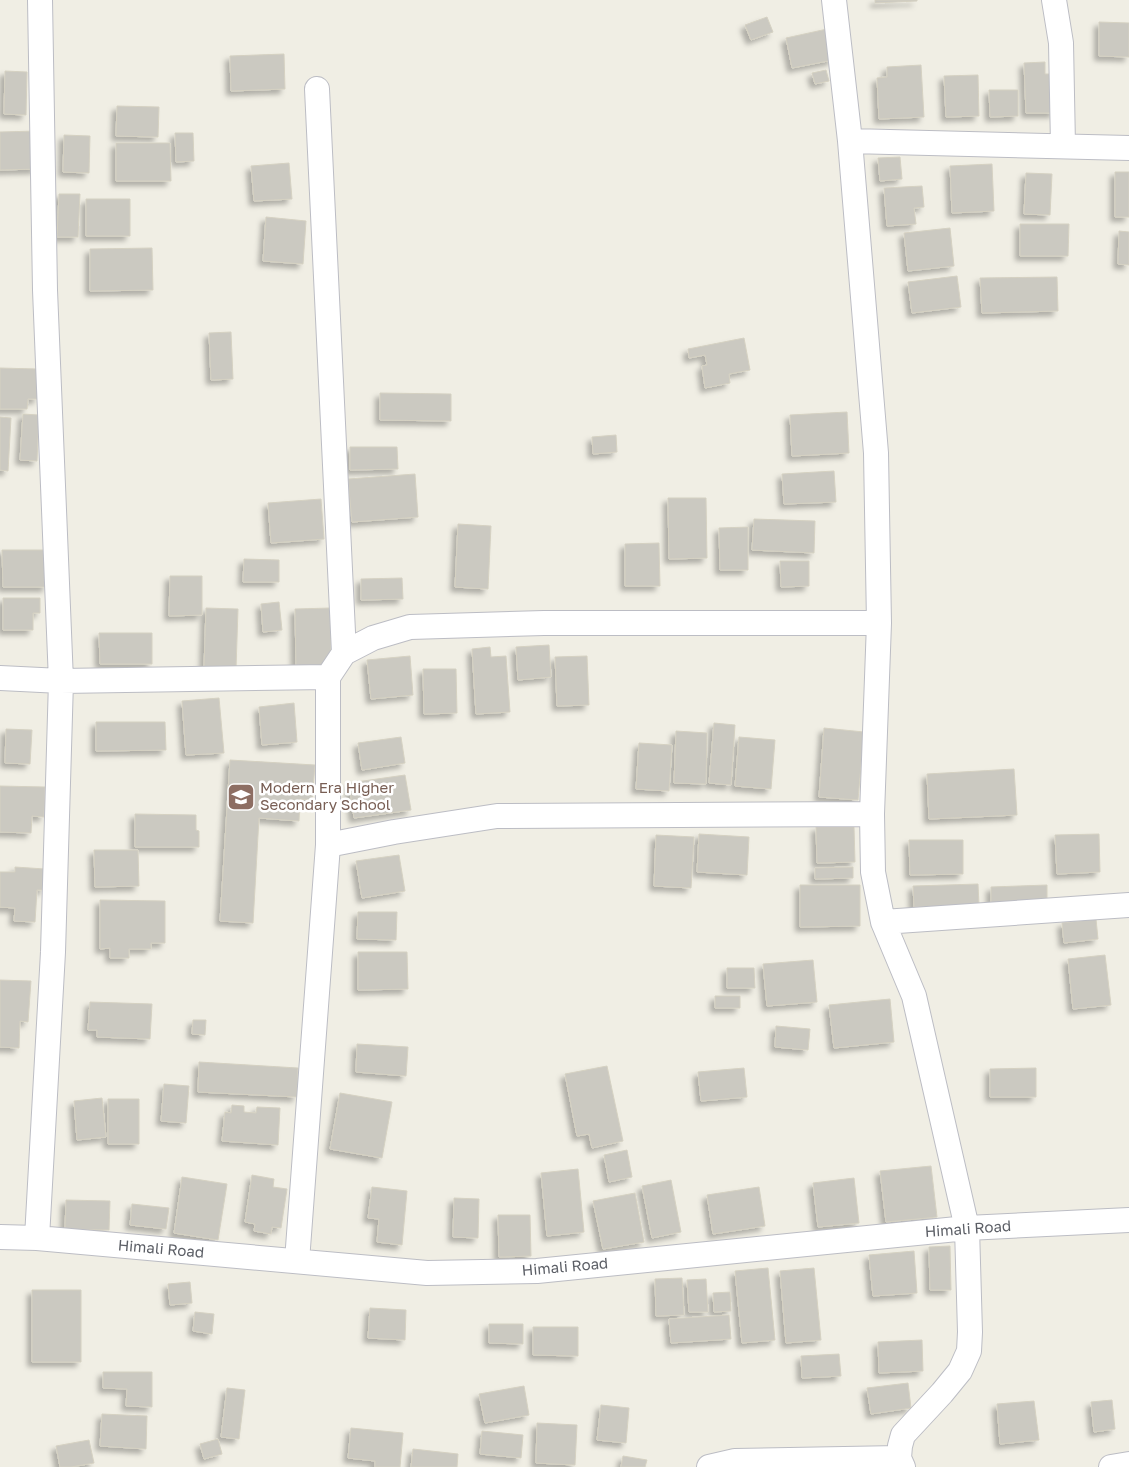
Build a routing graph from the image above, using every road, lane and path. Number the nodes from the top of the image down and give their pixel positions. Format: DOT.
graph roads {
  1 [pos="40,0"];
  2 [pos="834,0"];
  3 [pos="1054,0"];
  4 [pos="317,89"];
  5 [pos="850,142"];
  6 [pos="1063,146"];
  7 [pos="1129,148"];
  8 [pos="879,623"];
  9 [pos="344,653"];
  10 [pos="0,678"];
  11 [pos="328,678"];
  12 [pos="61,681"];
  13 [pos="872,814"];
  14 [pos="328,845"];
  15 [pos="1129,905"];
  16 [pos="883,922"];
  17 [pos="1129,1220"];
  18 [pos="966,1228"];
  19 [pos="0,1237"];
  20 [pos="37,1238"];
  21 [pos="297,1261"];
  22 [pos="901,1463"];
  23 [pos="709,1467"];
  1 -- 12 [label="street"];
  2 -- 5 [label="street"];
  3 -- 6 [label="street"];
  4 -- 9 [label="street"];
  5 -- 6 [label="street"];
  5 -- 8 [label="street"];
  6 -- 7 [label="street"];
  8 -- 9 [label="street"];
  8 -- 13 [label="street"];
  9 -- 11 [label="street"];
  10 -- 12 [label="street"];
  11 -- 12 [label="street"];
  11 -- 14 [label="street"];
  12 -- 20 [label="street"];
  13 -- 14 [label="street"];
  13 -- 16 [label="street"];
  14 -- 21 [label="street"];
  15 -- 16 [label="street"];
  16 -- 18 [label="street"];
  17 -- 18 [label="street, Himali Road"];
  18 -- 21 [label="street, Himali Road"];
  18 -- 22 [label="street"];
  19 -- 20 [label="street, Himali Road"];
  20 -- 21 [label="street, Himali Road"];
  22 -- 23 [label="street"];
}
